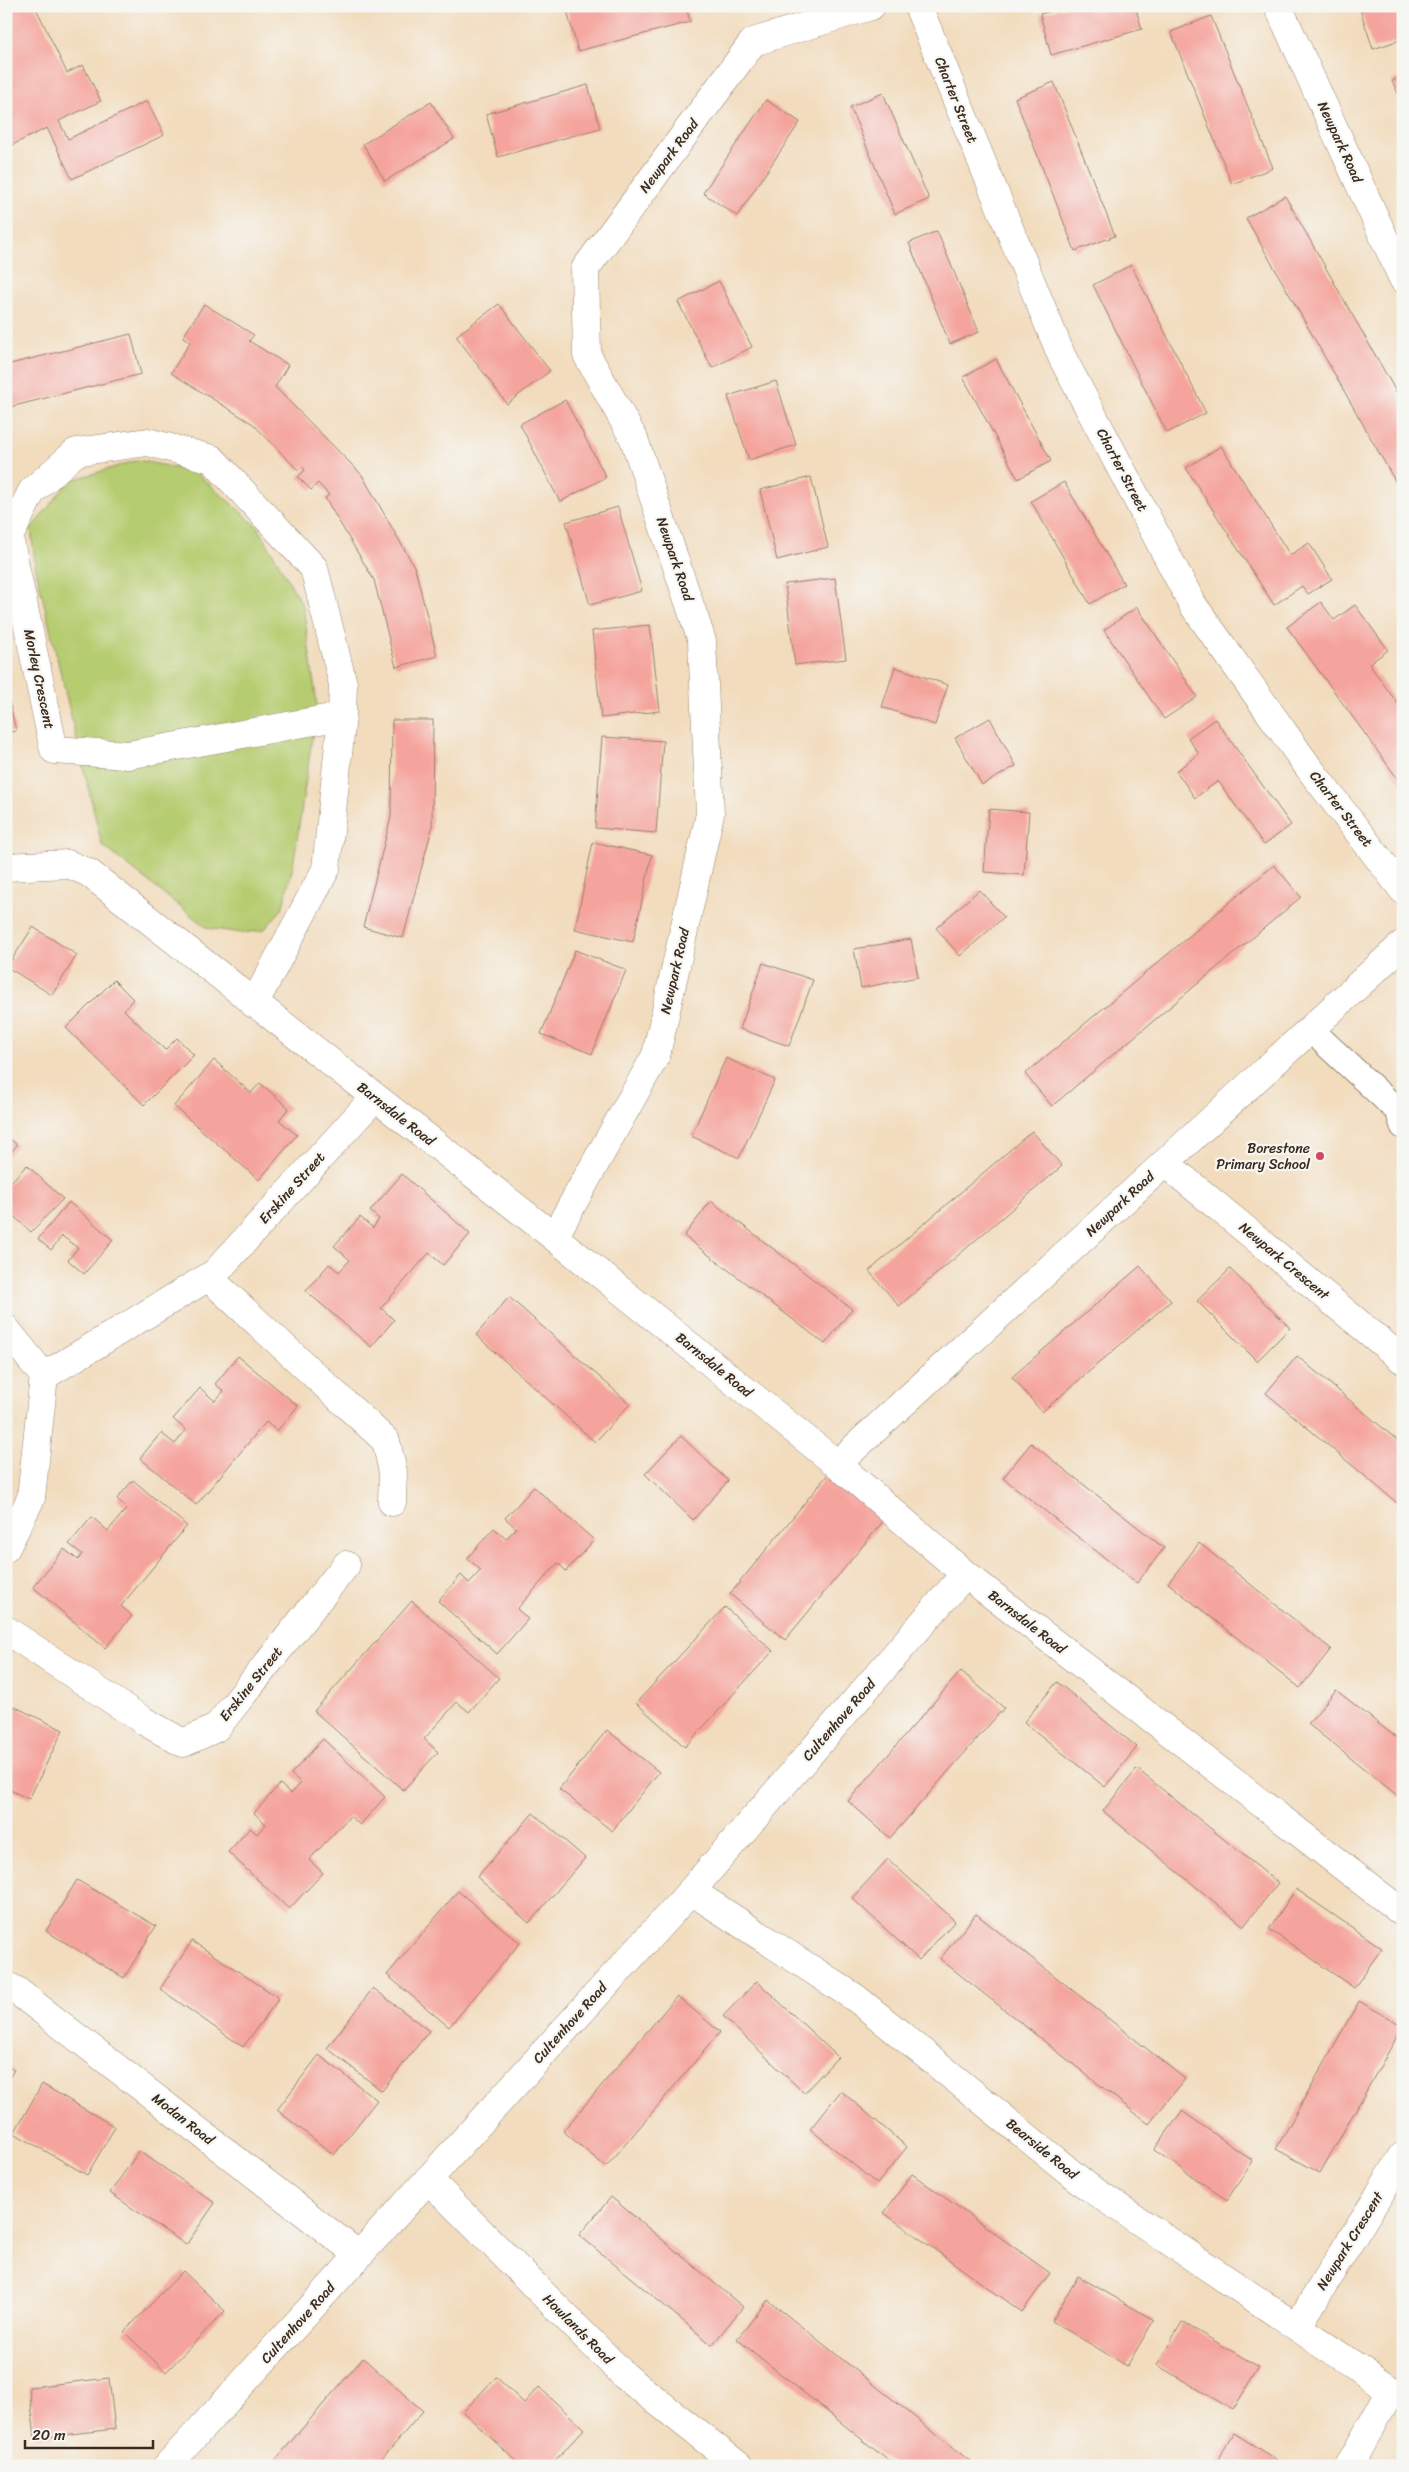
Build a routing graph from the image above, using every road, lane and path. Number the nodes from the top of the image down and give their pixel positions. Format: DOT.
graph roads {
  1 [pos="871,6"];
  2 [pos="918,6"];
  3 [pos="1278,6"];
  4 [pos="1403,278"];
  5 [pos="342,716"];
  6 [pos="6,867"];
  7 [pos="1403,890"];
  8 [pos="1403,944"];
  9 [pos="254,1004"];
  10 [pos="1310,1030"];
  11 [pos="375,1097"];
  12 [pos="1403,1126"];
  13 [pos="1165,1163"];
  14 [pos="554,1237"];
  15 [pos="208,1277"];
  16 [pos="6,1329"];
  17 [pos="1403,1360"];
  18 [pos="44,1376"];
  19 [pos="837,1464"];
  20 [pos="392,1502"];
  21 [pos="6,1548"];
  22 [pos="346,1565"];
  23 [pos="965,1574"];
  24 [pos="6,1630"];
  25 [pos="690,1891"];
  26 [pos="1403,1913"];
  27 [pos="6,1985"];
  28 [pos="1403,2156"];
  29 [pos="428,2180"];
  30 [pos="359,2255"];
  31 [pos="1297,2327"];
  32 [pos="1397,2393"];
  33 [pos="167,2466"];
  34 [pos="739,2466"];
  35 [pos="1349,2466"];
  1 -- 14 [label="street, Newpark Road"];
  2 -- 7 [label="street, Charter Street"];
  3 -- 4 [label="street, Newpark Road"];
  5 -- 5 [label="street, Morley Crescent"];
  5 -- 9 [label="street, Morley Crescent"];
  6 -- 9 [label="street, Barnsdale Road"];
  8 -- 10 [label="street, Newpark Road"];
  9 -- 11 [label="street, Barnsdale Road"];
  10 -- 12 [label="lane"];
  10 -- 13 [label="street, Newpark Road"];
  11 -- 14 [label="street, Barnsdale Road"];
  11 -- 15 [label="street, Erskine Street"];
  13 -- 17 [label="street, Newpark Crescent"];
  13 -- 19 [label="street, Newpark Road"];
  14 -- 19 [label="street, Barnsdale Road"];
  15 -- 18 [label="street, Erskine Street"];
  15 -- 20 [label="street"];
  16 -- 18 [label="street"];
  18 -- 21 [label="street"];
  19 -- 23 [label="street, Barnsdale Road"];
  22 -- 24 [label="street, Erskine Street"];
  23 -- 25 [label="street, Cultenhove Road"];
  23 -- 26 [label="street, Barnsdale Road"];
  25 -- 29 [label="street, Cultenhove Road"];
  25 -- 31 [label="street, Bearside Road"];
  27 -- 30 [label="street, Modan Road"];
  28 -- 31 [label="street, Newpark Crescent"];
  29 -- 30 [label="street, Cultenhove Road"];
  29 -- 34 [label="street, Howlands Road"];
  30 -- 33 [label="street, Cultenhove Road"];
  31 -- 32 [label="street, Bearside Road"];
  32 -- 35 [label="street"];
}
